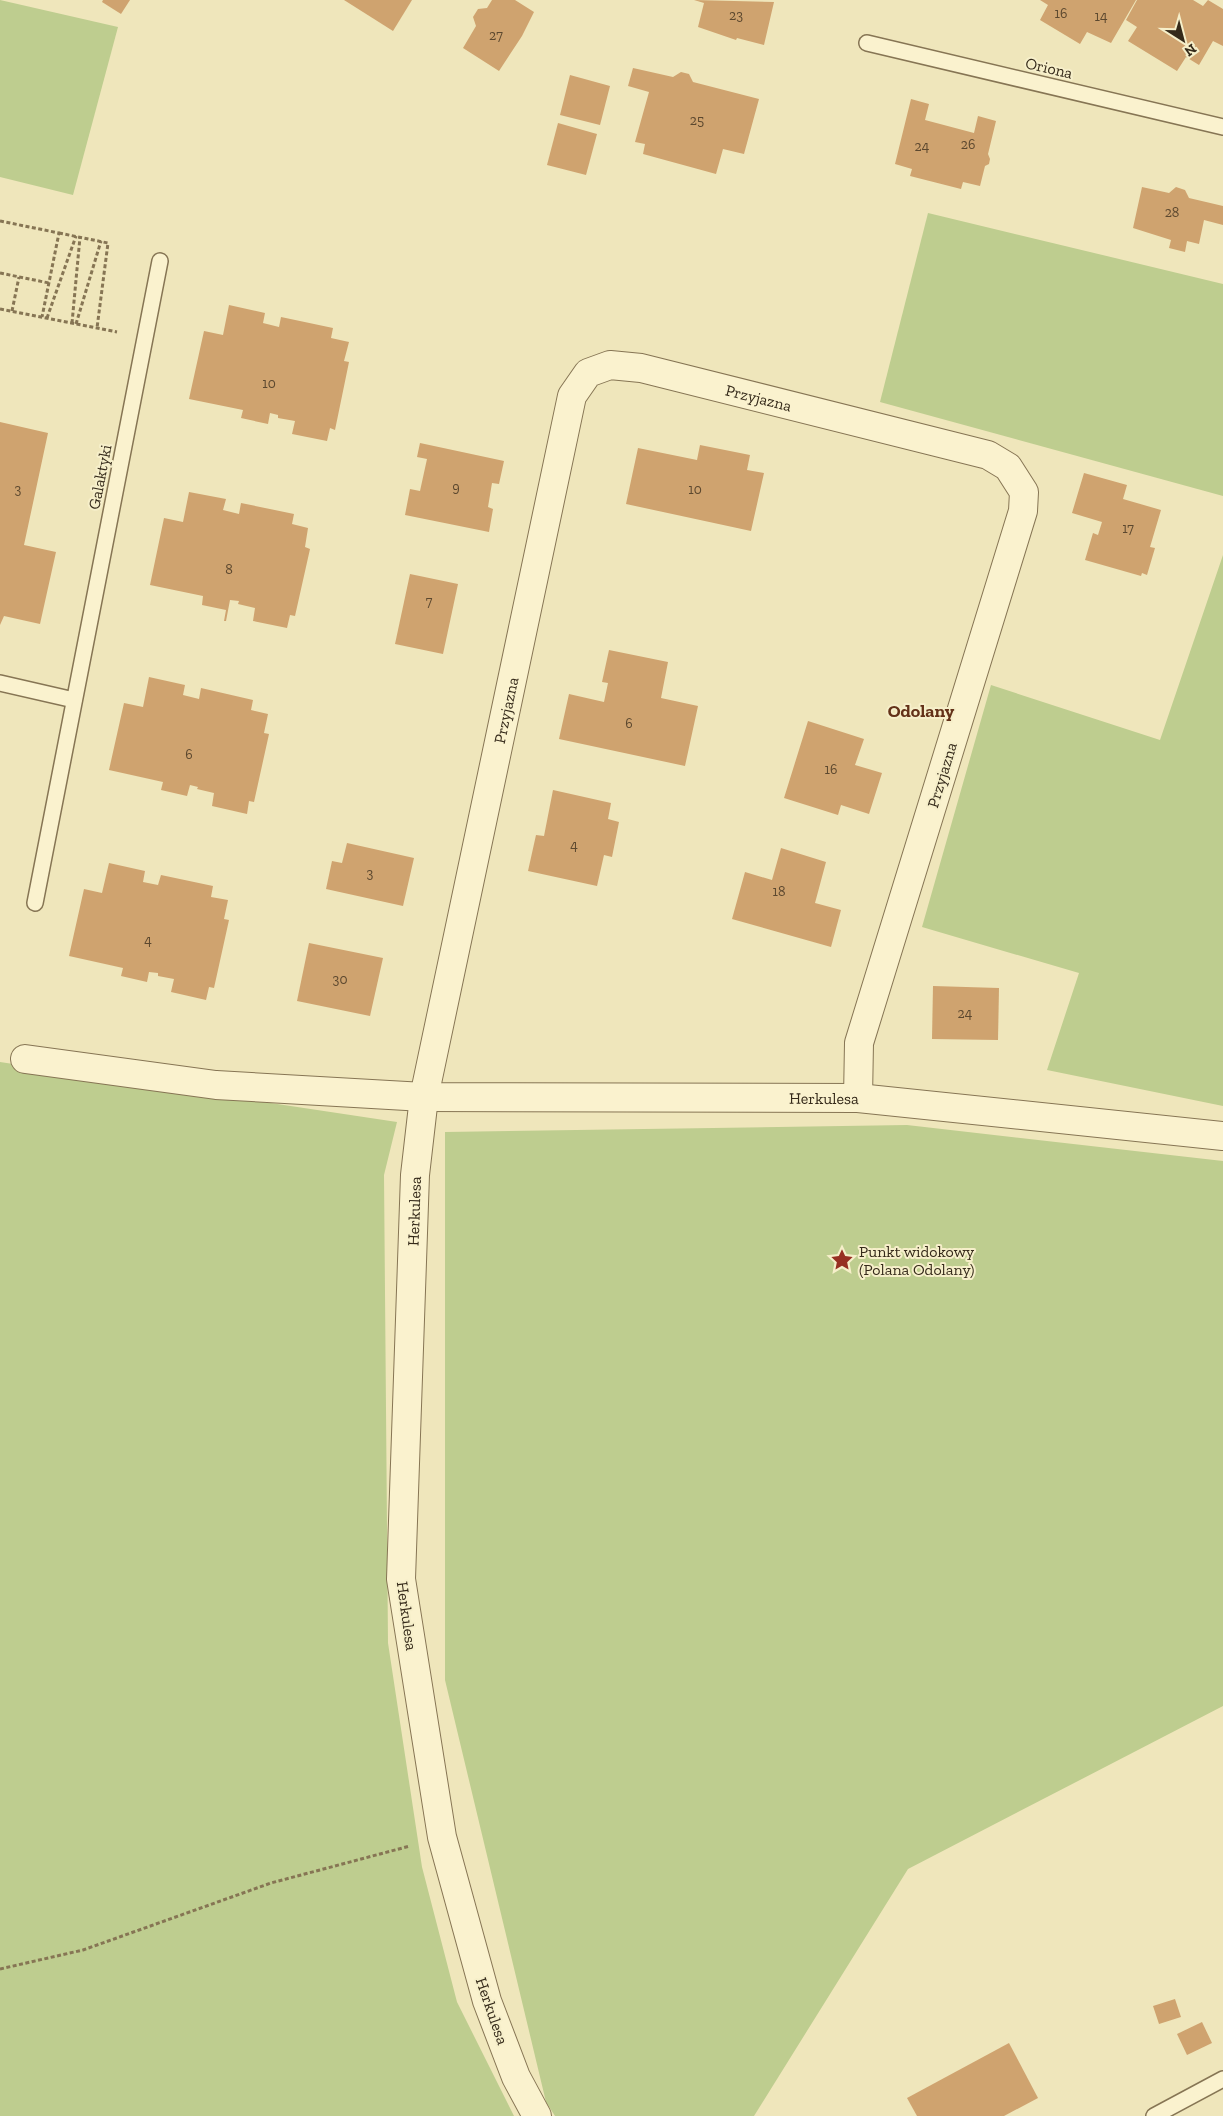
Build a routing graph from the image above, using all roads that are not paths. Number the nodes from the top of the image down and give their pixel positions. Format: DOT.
graph roads {
  1 [pos="867,43"];
  2 [pos="1223,127"];
  3 [pos="160,261"];
  4 [pos="0,684"];
  5 [pos="74,700"];
  6 [pos="35,903"];
  7 [pos="25,1059"];
  8 [pos="424,1097"];
  9 [pos="858,1098"];
  10 [pos="1223,1136"];
  11 [pos="1223,2079"];
  12 [pos="537,2116"];
  13 [pos="1154,2116"];
  1 -- 2 [label="lane, Oriona"];
  3 -- 5 [label="lane, Galaktyki"];
  4 -- 5 [label="lane"];
  5 -- 6 [label="lane, Galaktyki"];
  7 -- 8 [label="street, Herkulesa"];
  8 -- 9 [label="street, Herkulesa"];
  8 -- 9 [label="street, Przyjazna"];
  8 -- 12 [label="street, Herkulesa"];
  9 -- 10 [label="street, Herkulesa"];
  11 -- 13 [label="lane"];
}
